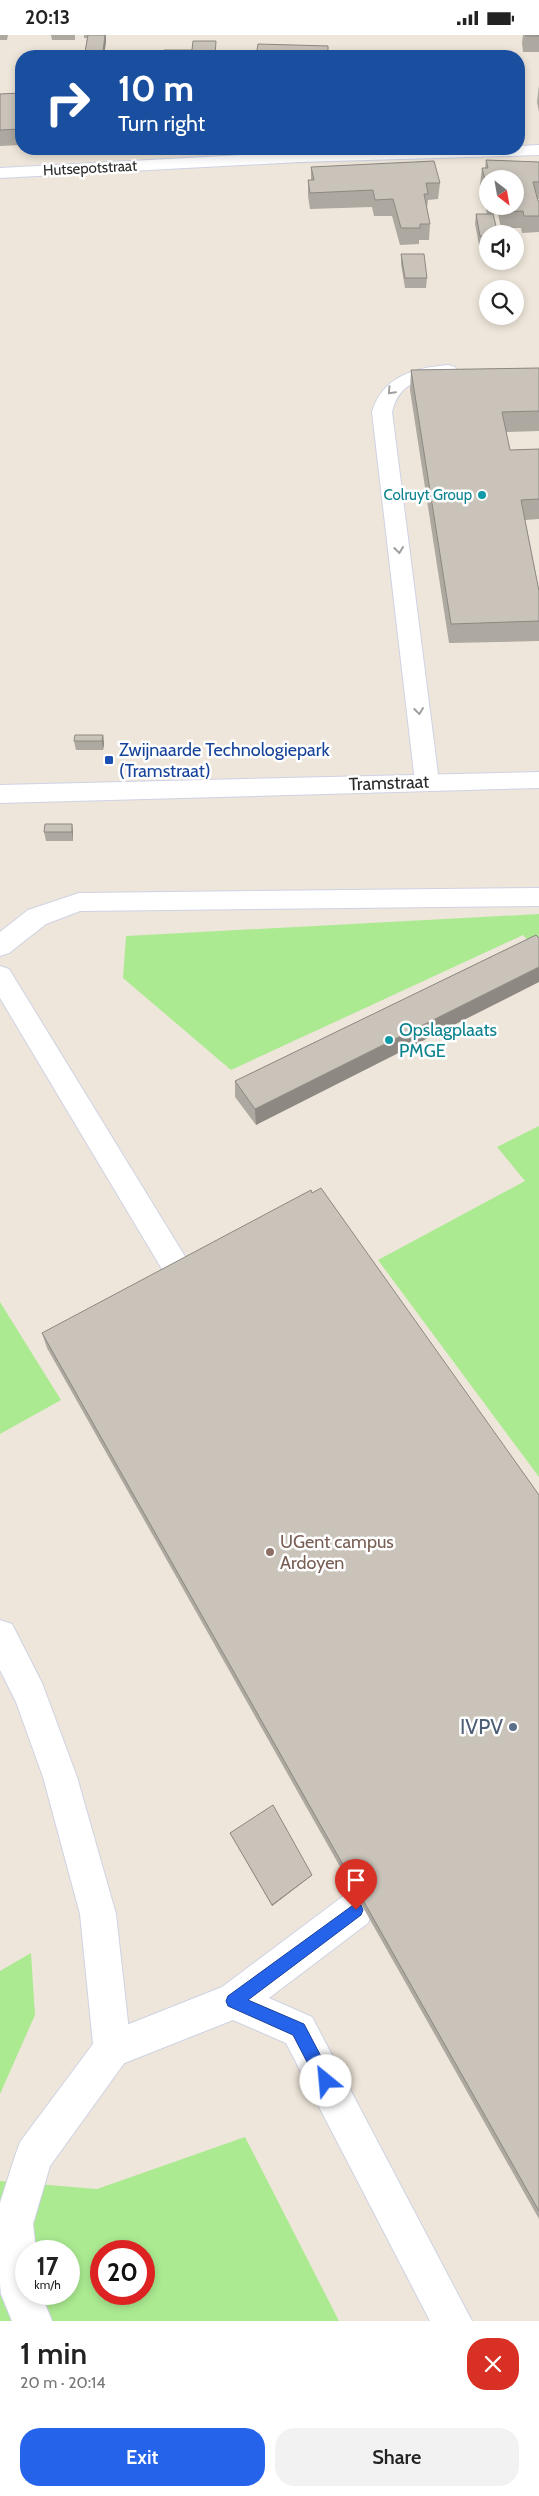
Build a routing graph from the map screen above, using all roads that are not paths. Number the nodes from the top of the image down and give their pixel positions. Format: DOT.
graph roads {
  1 [pos="525,150"];
  2 [pos="539,150"];
  3 [pos="368,155"];
  4 [pos="0,173"];
  5 [pos="464,371"];
  6 [pos="539,780"];
  7 [pos="427,782"];
  8 [pos="0,794"];
  9 [pos="539,897"];
  10 [pos="0,946"];
  11 [pos="0,976"];
  12 [pos="179,1271"];
  13 [pos="0,1636"];
  14 [pos="356,1910"];
  15 [pos="234,2001"];
  16 [pos="112,2049"];
  17 [pos="32,2321"];
  18 [pos="452,2321"];
  1 -- 2 [label="street, Hutsepotstraat"];
  3 -- 4 [label="street, Hutsepotstraat"];
  5 -- 7 [label="street, one-way"];
  6 -- 7 [label="street, Tramstraat"];
  7 -- 8 [label="street, Tramstraat"];
  9 -- 10 [label="street"];
  11 -- 12 [label="street"];
  13 -- 16 [label="street"];
  14 -- 15 [label="street"];
  15 -- 16 [label="street"];
  15 -- 18 [label="street"];
  16 -- 17 [label="street"];
}
